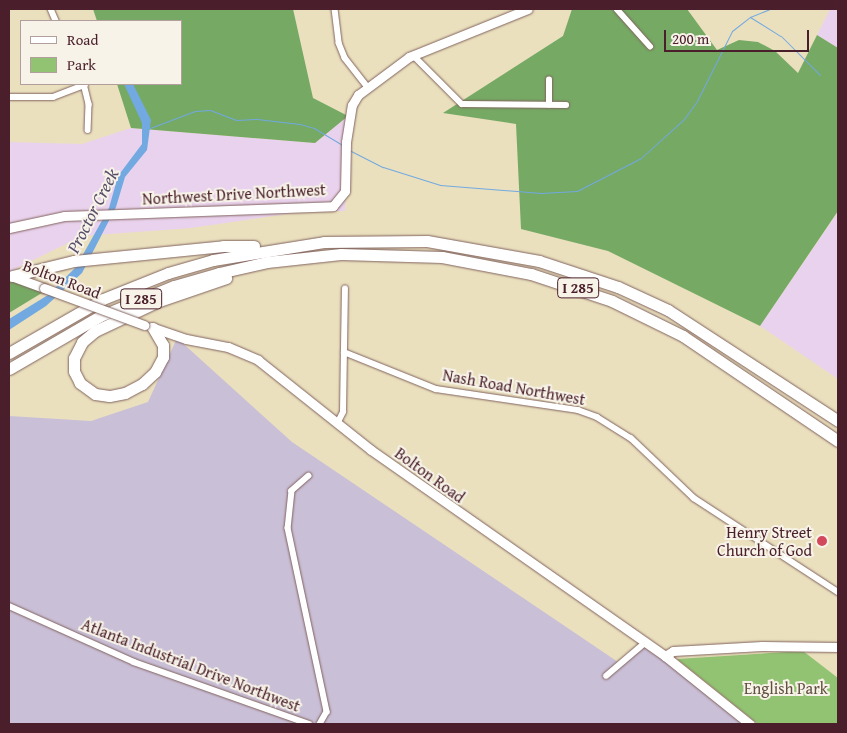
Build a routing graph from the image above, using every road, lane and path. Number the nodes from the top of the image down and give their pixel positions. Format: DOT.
graph roads {
  1 [pos="335,9"];
  2 [pos="528,9"];
  3 [pos="617,9"];
  4 [pos="650,46"];
  5 [pos="413,55"];
  6 [pos="549,80"];
  7 [pos="84,85"];
  8 [pos="368,87"];
  9 [pos="9,97"];
  10 [pos="549,105"];
  11 [pos="566,105"];
  12 [pos="88,130"];
  13 [pos="9,228"];
  14 [pos="270,248"];
  15 [pos="286,260"];
  16 [pos="10,275"];
  17 [pos="345,289"];
  18 [pos="148,326"];
  19 [pos="9,352"];
  20 [pos="344,352"];
  21 [pos="9,369"];
  22 [pos="338,422"];
  23 [pos="838,422"];
  24 [pos="837,440"];
  25 [pos="309,476"];
  26 [pos="838,592"];
  27 [pos="9,606"];
  28 [pos="646,642"];
  29 [pos="838,647"];
  30 [pos="665,656"];
  31 [pos="606,676"];
  32 [pos="309,724"];
  33 [pos="320,724"];
  34 [pos="750,724"];
  1 -- 8 [label="street"];
  2 -- 5 [label="main road, Northwest Drive Northwest"];
  3 -- 4 [label="street"];
  5 -- 8 [label="main road, Northwest Drive Northwest"];
  5 -- 10 [label="street"];
  6 -- 10 [label="street"];
  7 -- 9 [label="street"];
  7 -- 12 [label="street"];
  8 -- 13 [label="main road, Northwest Drive Northwest"];
  10 -- 11 [label="street"];
  14 -- 16 [label="highway"];
  14 -- 19 [label="highway, I 285"];
  14 -- 23 [label="highway, I 285"];
  15 -- 18 [label="highway"];
  15 -- 21 [label="highway, I 285"];
  15 -- 24 [label="highway, I 285"];
  16 -- 18 [label="main road, Bolton Road, bridge"];
  17 -- 20 [label="street"];
  18 -- 22 [label="main road, Bolton Road"];
  20 -- 22 [label="street"];
  20 -- 26 [label="street, Nash Road Northwest"];
  22 -- 28 [label="main road, Bolton Road"];
  25 -- 33 [label="street"];
  27 -- 32 [label="street, Atlanta Industrial Drive Northwest"];
  28 -- 30 [label="main road, Bolton Road"];
  28 -- 31 [label="street"];
  29 -- 30 [label="main road"];
  30 -- 34 [label="main road, Bolton Road"];
}
